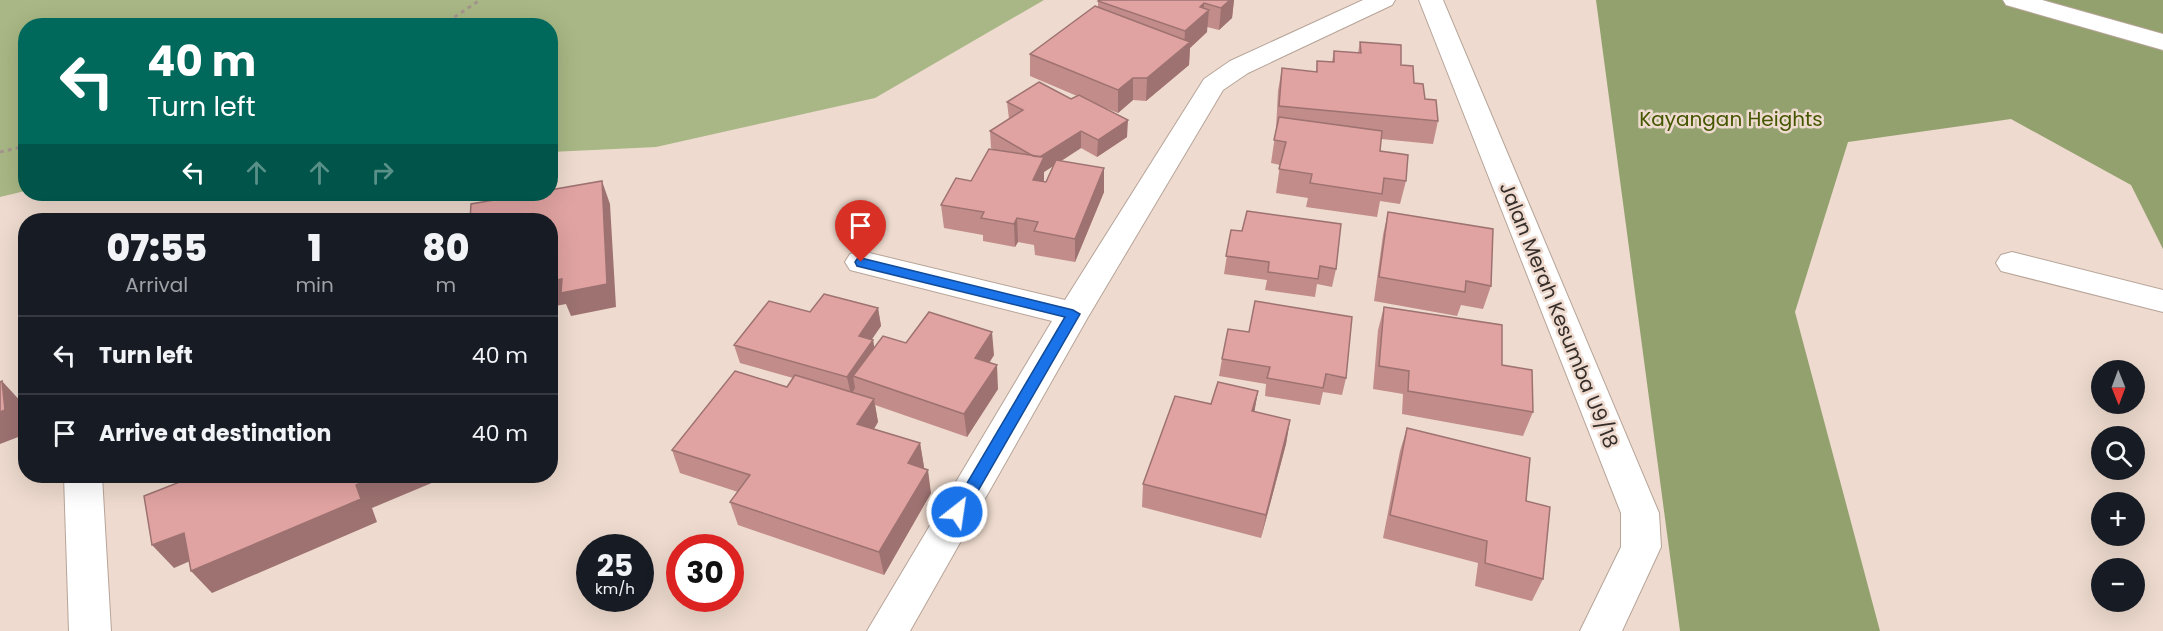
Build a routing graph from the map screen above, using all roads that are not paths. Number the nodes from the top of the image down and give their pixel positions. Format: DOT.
graph roads {
  1 [pos="1383,0"];
  2 [pos="1431,0"];
  3 [pos="2015,0"];
  4 [pos="2054,0"];
  5 [pos="2083,17"];
  6 [pos="2163,42"];
  7 [pos="861,262"];
  8 [pos="2012,263"];
  9 [pos="2163,301"];
  10 [pos="1073,314"];
  11 [pos="82,483"];
  12 [pos="90,631"];
  13 [pos="888,631"];
  14 [pos="1601,631"];
  1 -- 10 [label="street"];
  2 -- 14 [label="street, Jalan Merah Kesumba U9/18"];
  3 -- 5 [label="street"];
  4 -- 5 [label="street"];
  5 -- 6 [label="street"];
  7 -- 10 [label="street"];
  8 -- 9 [label="street"];
  10 -- 13 [label="street"];
  11 -- 12 [label="street"];
}
